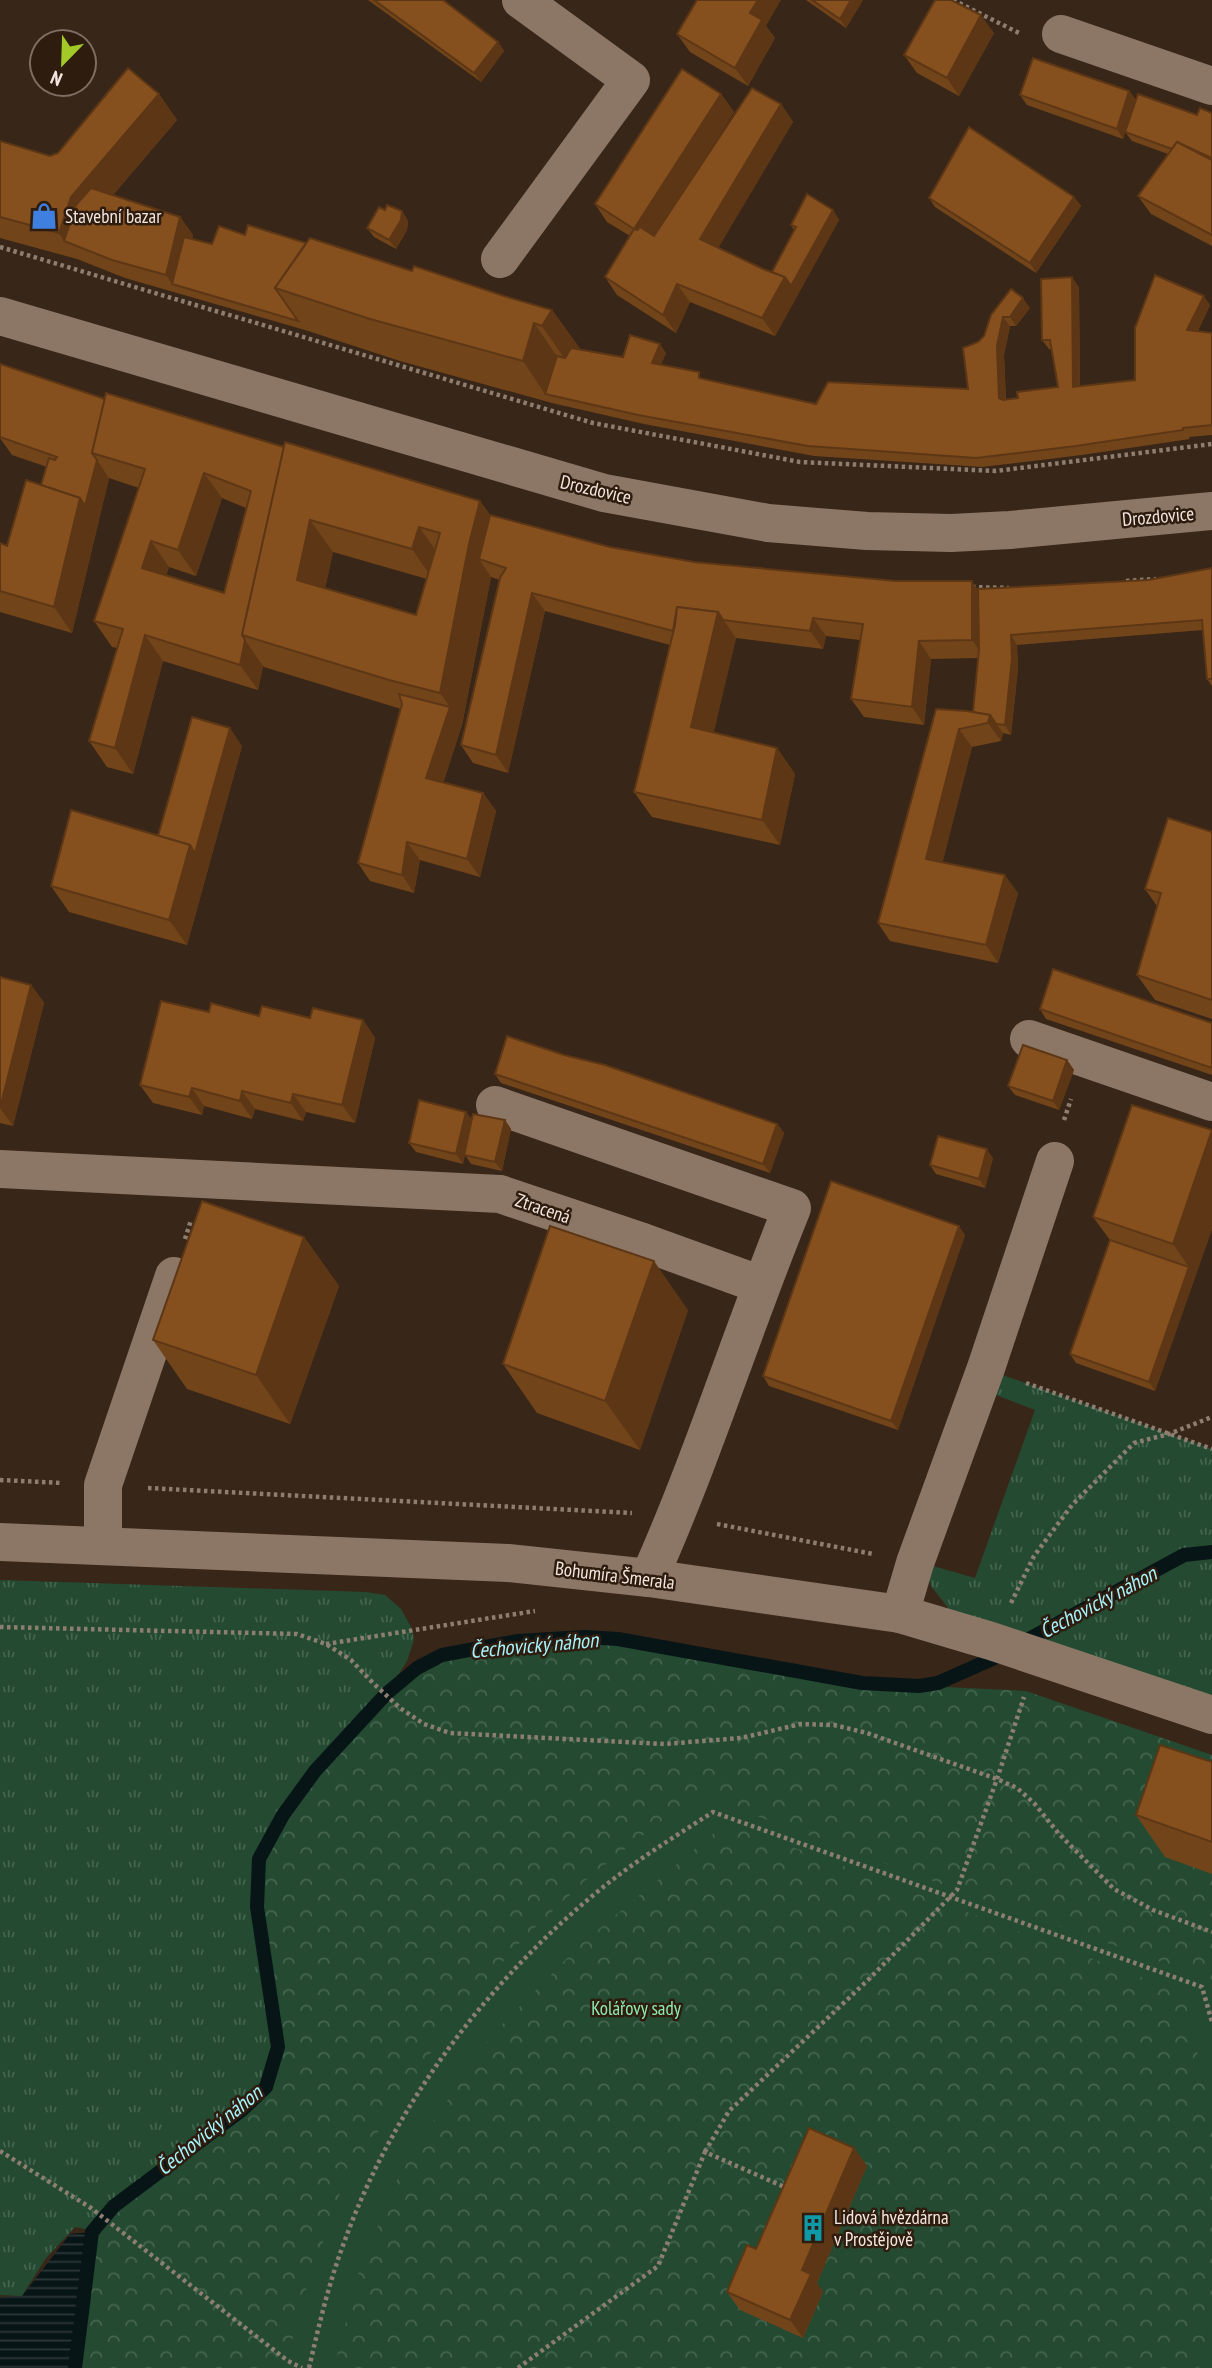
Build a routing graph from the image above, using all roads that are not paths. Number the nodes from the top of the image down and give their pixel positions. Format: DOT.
graph roads {
  1 [pos="521,0"];
  2 [pos="1060,34"];
  3 [pos="1212,86"];
  4 [pos="500,260"];
  5 [pos="0,316"];
  6 [pos="1212,511"];
  7 [pos="1029,1039"];
  8 [pos="1212,1102"];
  9 [pos="495,1105"];
  10 [pos="1055,1161"];
  11 [pos="0,1169"];
  12 [pos="174,1276"];
  13 [pos="761,1285"];
  14 [pos="0,1542"];
  15 [pos="103,1546"];
  16 [pos="649,1578"];
  17 [pos="900,1615"];
  18 [pos="1212,1715"];
  1 -- 4 [label="street"];
  2 -- 3 [label="street"];
  5 -- 6 [label="street, Drozdovice"];
  7 -- 8 [label="street"];
  9 -- 13 [label="street"];
  10 -- 17 [label="street"];
  11 -- 13 [label="street, Ztracená"];
  12 -- 15 [label="street"];
  13 -- 16 [label="street"];
  14 -- 15 [label="street, Bohumíra Šmerala"];
  15 -- 16 [label="street, Bohumíra Šmerala"];
  16 -- 17 [label="street, Bohumíra Šmerala"];
  17 -- 18 [label="street, Bohumíra Šmerala"];
}
